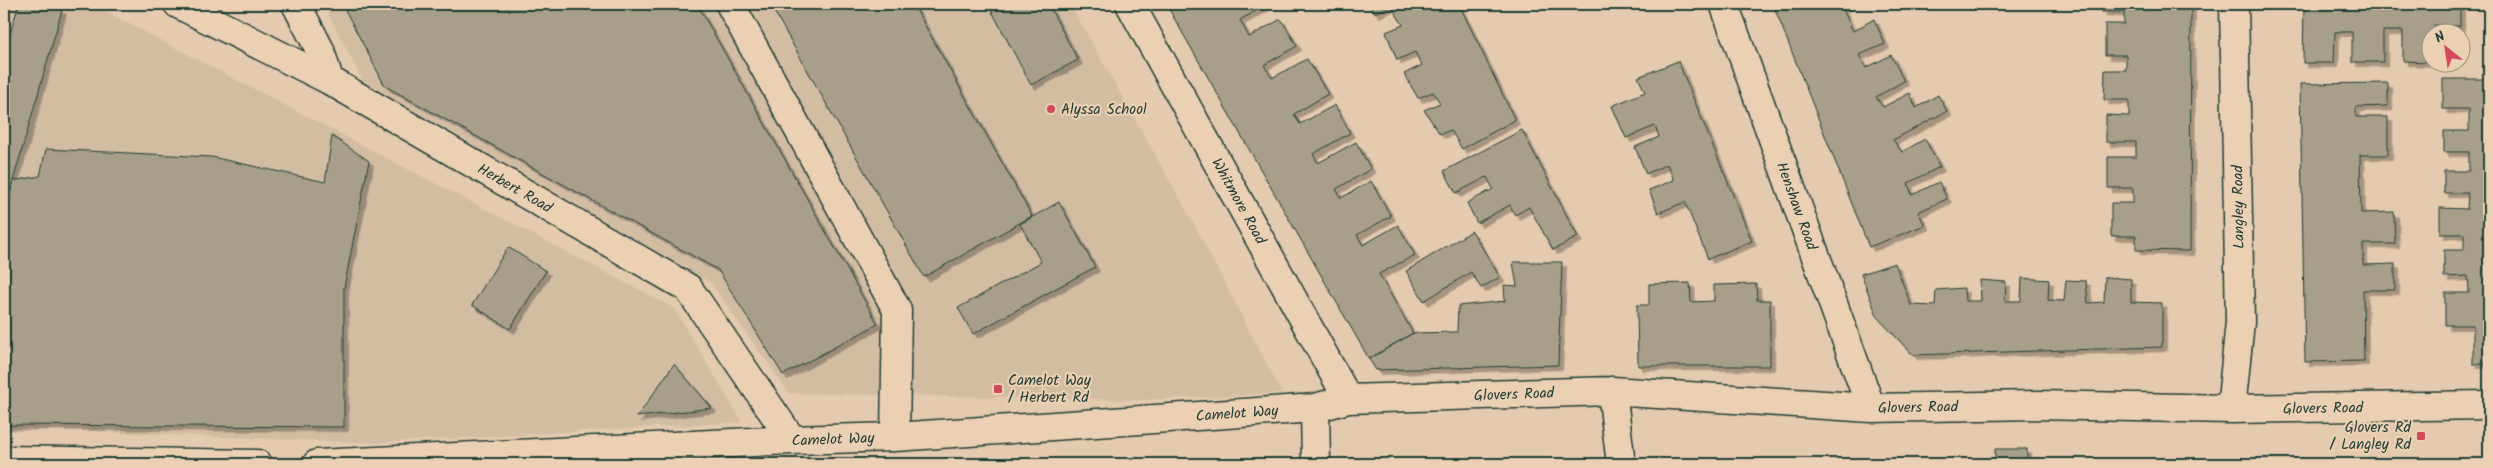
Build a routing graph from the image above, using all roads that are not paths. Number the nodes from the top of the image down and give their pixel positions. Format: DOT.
graph roads {
  1 [pos="178,4"];
  2 [pos="296,4"];
  3 [pos="730,4"];
  4 [pos="1130,4"];
  5 [pos="1724,4"];
  6 [pos="2234,4"];
  7 [pos="329,80"];
  8 [pos="1612,391"];
  9 [pos="1348,399"];
  10 [pos="2489,405"];
  11 [pos="1315,408"];
  12 [pos="1871,408"];
  13 [pos="2232,409"];
  14 [pos="895,437"];
  15 [pos="792,440"];
  16 [pos="4,460"];
  17 [pos="258,464"];
  18 [pos="317,464"];
  19 [pos="1316,464"];
  20 [pos="1621,464"];
  1 -- 7 [label="street, Herbert Road"];
  2 -- 7 [label="street"];
  3 -- 14 [label="street"];
  4 -- 9 [label="street, Whitmore Road"];
  5 -- 12 [label="street, Henshaw Road"];
  6 -- 13 [label="street, Langley Road"];
  7 -- 15 [label="street, Herbert Road"];
  8 -- 9 [label="street, Glovers Road"];
  8 -- 12 [label="street, Glovers Road"];
  8 -- 20 [label="street"];
  9 -- 11 [label="street, Camelot Way"];
  10 -- 13 [label="street, Glovers Road"];
  11 -- 14 [label="street, Camelot Way"];
  11 -- 19 [label="street"];
  12 -- 13 [label="street, Glovers Road"];
  14 -- 15 [label="street, Camelot Way"];
  15 -- 18 [label="street, Camelot Way"];
  16 -- 17 [label="street"];
}
